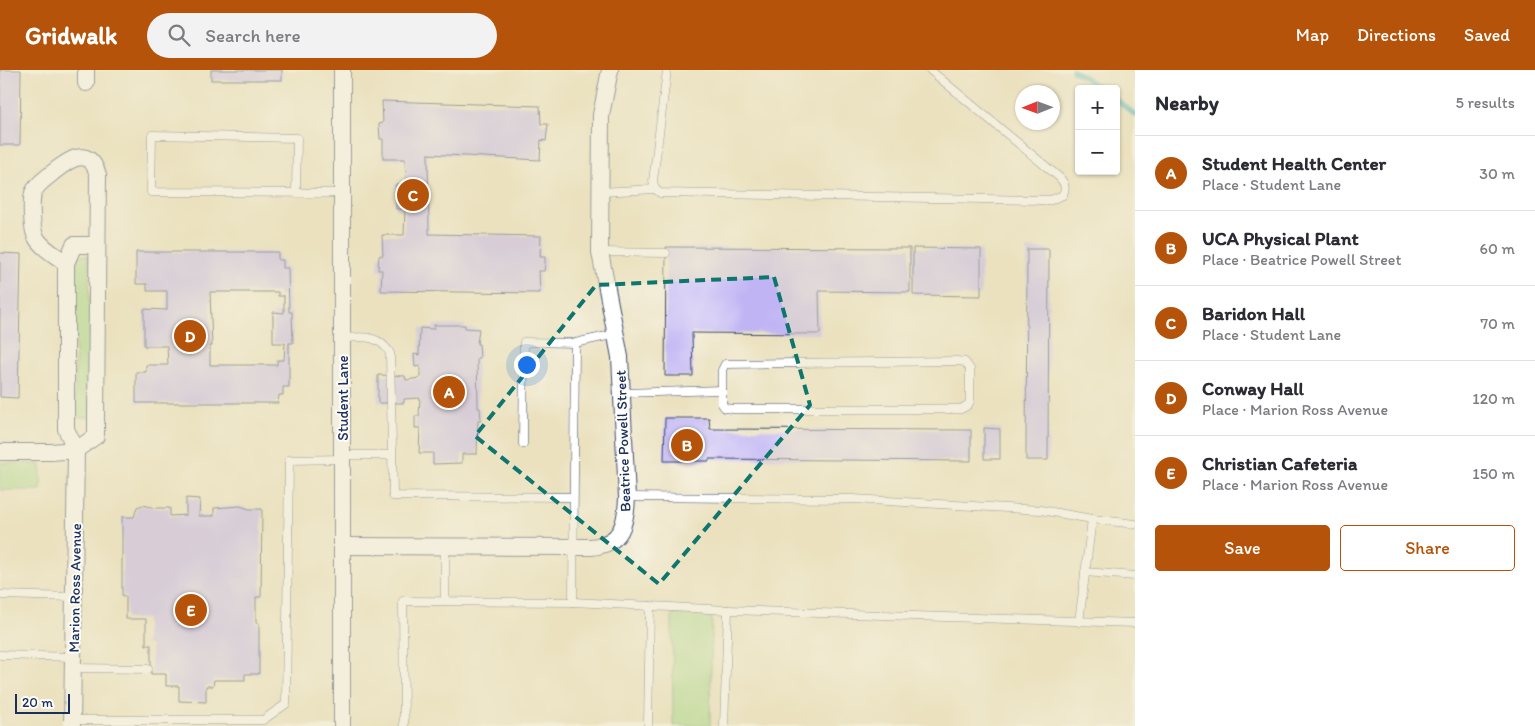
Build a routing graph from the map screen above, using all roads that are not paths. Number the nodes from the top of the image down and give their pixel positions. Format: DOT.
graph roads {
  1 [pos="342,70"];
  2 [pos="668,70"];
  3 [pos="930,70"];
  4 [pos="605,71"];
  5 [pos="655,189"];
  6 [pos="601,192"];
  7 [pos="296,193"];
  8 [pos="342,193"];
  9 [pos="97,245"];
  10 [pos="600,252"];
  11 [pos="666,253"];
  12 [pos="66,263"];
  13 [pos="616,334"];
  14 [pos="343,338"];
  15 [pos="575,343"];
  16 [pos="722,390"];
  17 [pos="623,393"];
  18 [pos="523,444"];
  19 [pos="76,450"];
  20 [pos="0,452"];
  21 [pos="391,455"];
  22 [pos="343,457"];
  23 [pos="573,496"];
  24 [pos="627,497"];
  25 [pos="1092,519"];
  26 [pos="1135,524"];
  27 [pos="343,546"];
  28 [pos="445,547"];
  29 [pos="573,547"];
  30 [pos="1086,572"];
  31 [pos="1135,576"];
  32 [pos="0,595"];
  33 [pos="74,596"];
  34 [pos="445,602"];
  35 [pos="573,602"];
  36 [pos="650,606"];
  37 [pos="728,610"];
  38 [pos="1079,622"];
  39 [pos="1135,624"];
  40 [pos="0,656"];
  41 [pos="73,663"];
  42 [pos="148,669"];
  43 [pos="72,723"];
  44 [pos="342,726"];
  45 [pos="404,726"];
  46 [pos="648,726"];
  47 [pos="724,726"];
  1 -- 8 [label="street, Student Lane"];
  2 -- 5 [label="lane"];
  3 -- 5 [label="lane"];
  4 -- 6 [label="street, Beatrice Powell Street"];
  5 -- 6 [label="lane"];
  6 -- 10 [label="street, Beatrice Powell Street"];
  7 -- 7 [label="lane"];
  7 -- 8 [label="lane"];
  8 -- 14 [label="street, Student Lane"];
  9 -- 12 [label="street"];
  9 -- 12 [label="street"];
  9 -- 19 [label="street"];
  10 -- 11 [label="lane"];
  10 -- 13 [label="street, Beatrice Powell Street"];
  12 -- 19 [label="street, Marion Ross Avenue"];
  13 -- 15 [label="lane"];
  13 -- 17 [label="street, Beatrice Powell Street"];
  14 -- 21 [label="lane"];
  14 -- 22 [label="street, Student Lane"];
  15 -- 18 [label="lane"];
  15 -- 23 [label="lane"];
  16 -- 16 [label="lane"];
  16 -- 17 [label="lane"];
  17 -- 24 [label="street, Beatrice Powell Street"];
  19 -- 20 [label="street"];
  19 -- 33 [label="street, Marion Ross Avenue"];
  21 -- 22 [label="lane"];
  21 -- 23 [label="lane"];
  22 -- 27 [label="street, Student Lane"];
  22 -- 43 [label="lane"];
  23 -- 29 [label="lane"];
  24 -- 25 [label="lane"];
  24 -- 29 [label="street, Beatrice Powell Street"];
  25 -- 26 [label="lane"];
  25 -- 30 [label="lane"];
  27 -- 28 [label="street, Beatrice Powell Street"];
  27 -- 44 [label="street, Student Lane"];
  28 -- 29 [label="street, Beatrice Powell Street"];
  28 -- 34 [label="lane"];
  29 -- 35 [label="lane"];
  30 -- 31 [label="lane"];
  30 -- 38 [label="lane"];
  32 -- 33 [label="lane"];
  33 -- 41 [label="street, Marion Ross Avenue"];
  34 -- 35 [label="lane"];
  34 -- 45 [label="lane"];
  35 -- 36 [label="lane"];
  36 -- 37 [label="lane"];
  36 -- 46 [label="lane"];
  37 -- 38 [label="lane"];
  37 -- 47 [label="lane"];
  38 -- 39 [label="lane"];
  40 -- 41 [label="lane"];
  41 -- 42 [label="lane"];
  41 -- 43 [label="street, Marion Ross Avenue"];
}
